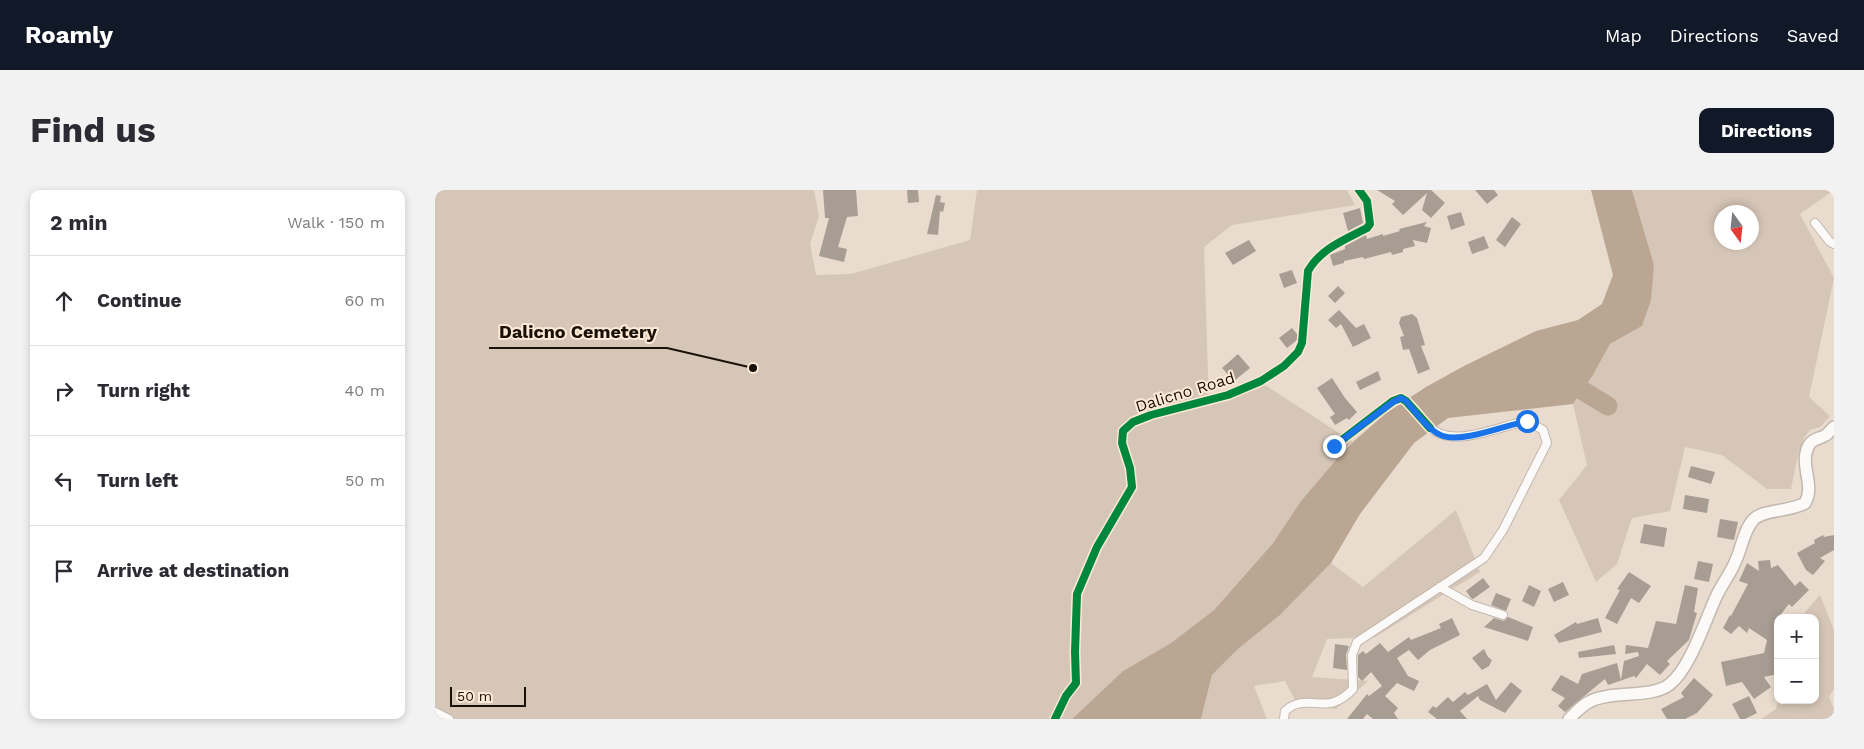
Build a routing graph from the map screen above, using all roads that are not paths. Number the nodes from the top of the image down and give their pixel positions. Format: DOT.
graph roads {
  1 [pos="1359,190"];
  2 [pos="1815,223"];
  3 [pos="1834,244"];
  4 [pos="1834,427"];
  5 [pos="1334,446"];
  6 [pos="1440,587"];
  7 [pos="1503,615"];
  8 [pos="435,712"];
  9 [pos="449,719"];
  10 [pos="1055,719"];
  11 [pos="1284,719"];
  12 [pos="1569,719"];
  1 -- 10 [label="street, Dalicno Road"];
  2 -- 3 [label="street"];
  4 -- 12 [label="main road"];
  5 -- 6 [label="street"];
  6 -- 7 [label="street"];
  6 -- 11 [label="street"];
  8 -- 9 [label="street"];
}
